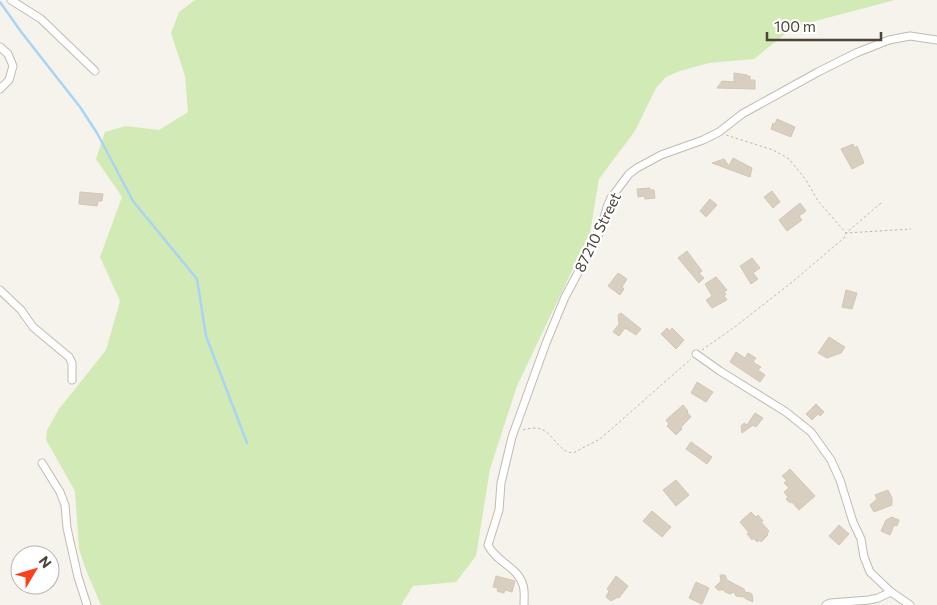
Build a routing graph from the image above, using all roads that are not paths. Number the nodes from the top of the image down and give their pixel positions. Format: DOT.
graph roads {
  1 [pos="11,0"];
  2 [pos="937,40"];
  3 [pos="0,46"];
  4 [pos="95,71"];
  5 [pos="0,89"];
  6 [pos="0,290"];
  7 [pos="696,354"];
  8 [pos="72,380"];
  9 [pos="42,463"];
  10 [pos="891,592"];
  11 [pos="87,605"];
  12 [pos="524,605"];
  13 [pos="826,605"];
  14 [pos="910,605"];
  1 -- 4 [label="street"];
  2 -- 12 [label="street, 87210 Street"];
  3 -- 5 [label="street"];
  6 -- 8 [label="street"];
  7 -- 10 [label="street"];
  9 -- 11 [label="street"];
  10 -- 13 [label="street"];
  10 -- 14 [label="street"];
}
